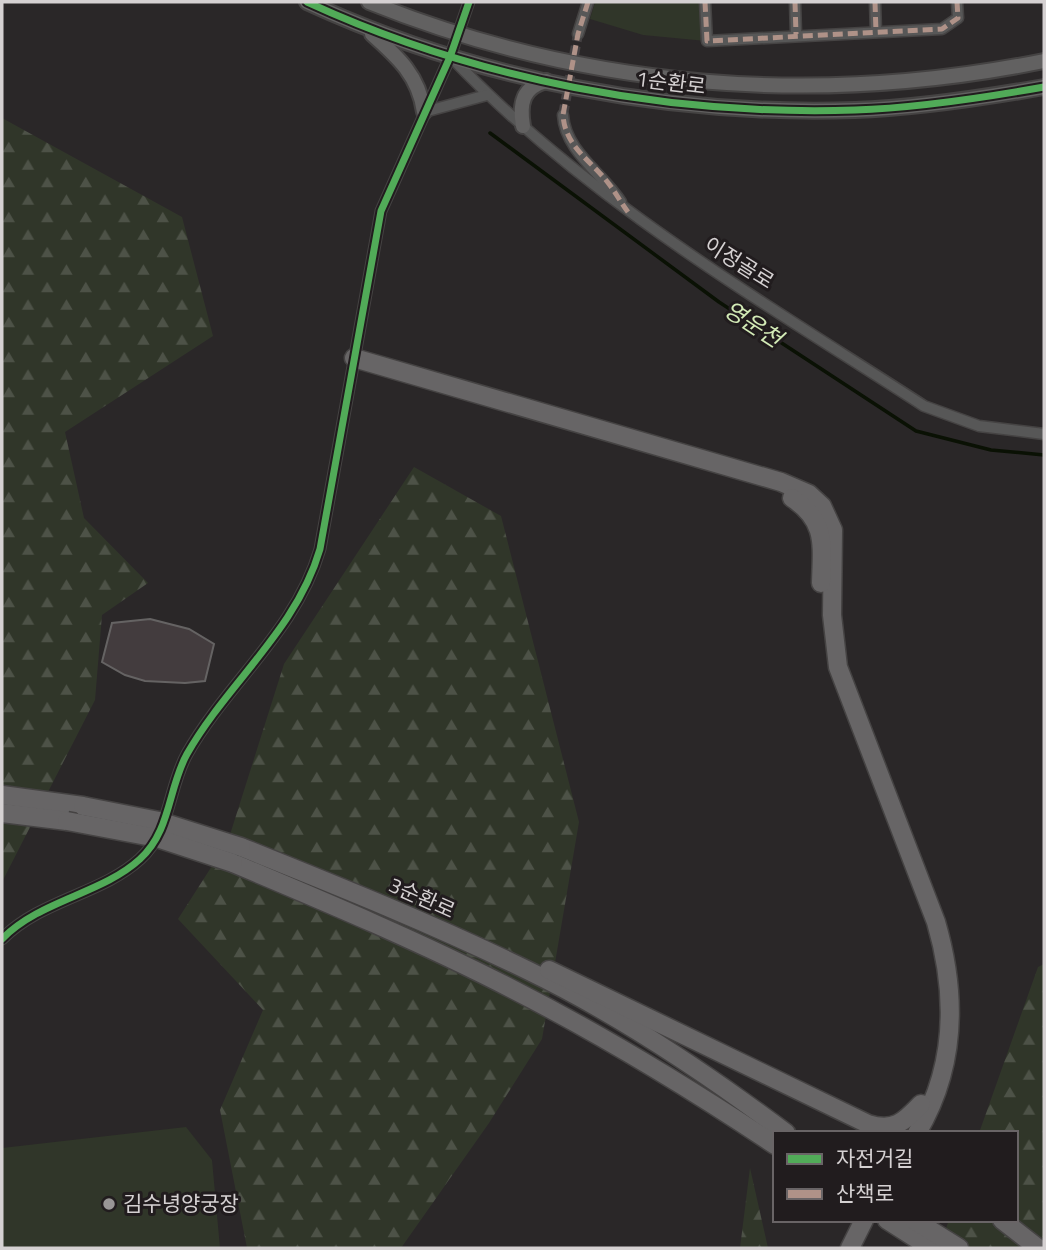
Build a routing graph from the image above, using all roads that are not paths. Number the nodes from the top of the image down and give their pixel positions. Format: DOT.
graph roads {
  1 [pos="307,2"];
  2 [pos="369,2"];
  3 [pos="469,2"];
  4 [pos="588,2"];
  5 [pos="705,2"];
  6 [pos="795,2"];
  7 [pos="875,2"];
  8 [pos="957,2"];
  9 [pos="363,26"];
  10 [pos="876,32"];
  11 [pos="578,34"];
  12 [pos="796,34"];
  13 [pos="450,57"];
  14 [pos="1044,61"];
  15 [pos="546,80"];
  16 [pos="1044,86"];
  17 [pos="488,95"];
  18 [pos="424,112"];
  19 [pos="563,115"];
  20 [pos="523,126"];
  21 [pos="628,212"];
  22 [pos="354,361"];
  23 [pos="1044,434"];
  24 [pos="2,795"];
  25 [pos="2,813"];
  26 [pos="237,855"];
  27 [pos="434,927"];
  28 [pos="2,939"];
  29 [pos="926,1104"];
  30 [pos="783,1131"];
  31 [pos="907,1131"];
  32 [pos="918,1131"];
  33 [pos="925,1131"];
  34 [pos="773,1144"];
  35 [pos="850,1222"];
  36 [pos="863,1222"];
  37 [pos="888,1222"];
  38 [pos="889,1222"];
  39 [pos="917,1222"];
  40 [pos="1005,1222"];
  41 [pos="840,1248"];
  42 [pos="850,1248"];
  43 [pos="912,1248"];
  44 [pos="931,1248"];
  45 [pos="959,1248"];
  46 [pos="1038,1248"];
  1 -- 9 [label="street, 1순환로"];
  2 -- 14 [label="street, 1순환로"];
  3 -- 13 [label="street"];
  4 -- 11 [label="street"];
  5 -- 12 [label="street"];
  6 -- 12 [label="street"];
  7 -- 10 [label="street"];
  8 -- 10 [label="street"];
  9 -- 13 [label="street, 1순환로"];
  9 -- 18 [label="street"];
  10 -- 12 [label="street"];
  13 -- 15 [label="street, 1순환로"];
  13 -- 17 [label="street, 이정골로"];
  13 -- 18 [label="street"];
  15 -- 16 [label="street, 1순환로"];
  15 -- 20 [label="street"];
  17 -- 18 [label="street"];
  17 -- 20 [label="street, 이정골로"];
  18 -- 22 [label="street"];
  19 -- 21 [label="street"];
  20 -- 21 [label="street, 이정골로"];
  21 -- 23 [label="street, 이정골로"];
  22 -- 28 [label="street"];
  22 -- 29 [label="highway"];
  24 -- 26 [label="highway, 3순환로, bridge"];
  25 -- 26 [label="highway, 3순환로, bridge"];
  26 -- 27 [label="highway, 3순환로"];
  26 -- 34 [label="highway, 3순환로"];
  27 -- 29 [label="highway"];
  27 -- 30 [label="highway, 3순환로"];
  29 -- 31 [label="highway"];
  29 -- 32 [label="highway"];
  29 -- 33 [label="highway"];
  35 -- 41 [label="highway"];
  36 -- 42 [label="highway"];
  37 -- 43 [label="highway"];
  38 -- 44 [label="highway"];
  39 -- 45 [label="highway"];
  40 -- 46 [label="highway"];
}
